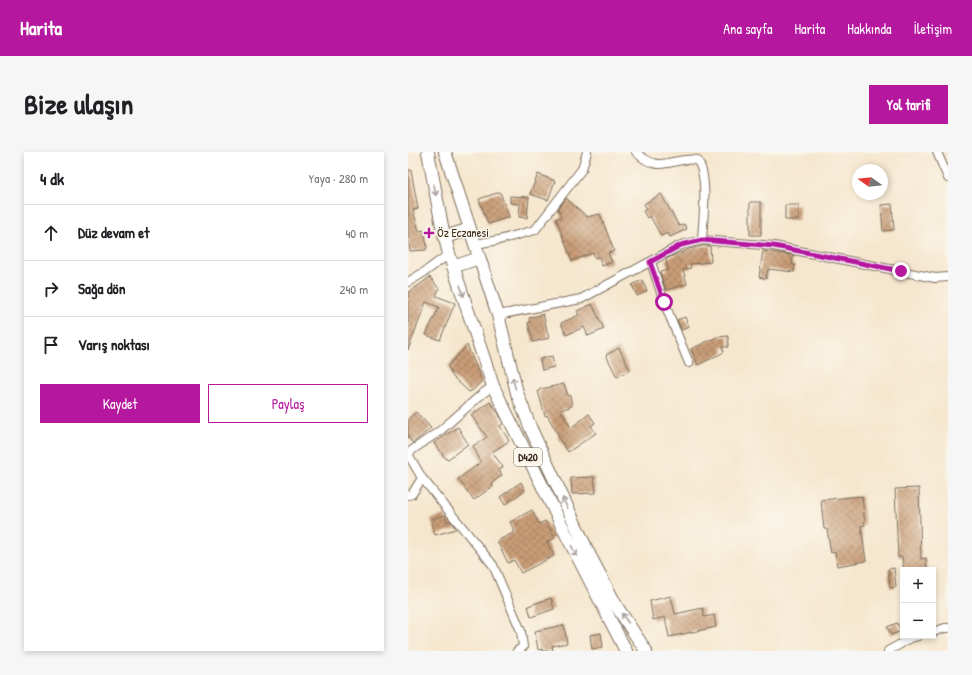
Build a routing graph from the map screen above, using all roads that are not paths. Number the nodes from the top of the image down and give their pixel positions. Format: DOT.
graph roads {
  1 [pos="428,152"];
  2 [pos="445,152"];
  3 [pos="587,152"];
  4 [pos="636,152"];
  5 [pos="937,152"];
  6 [pos="948,178"];
  7 [pos="470,229"];
  8 [pos="445,237"];
  9 [pos="702,240"];
  10 [pos="475,244"];
  11 [pos="449,254"];
  12 [pos="479,258"];
  13 [pos="650,262"];
  14 [pos="453,267"];
  15 [pos="948,277"];
  16 [pos="408,282"];
  17 [pos="498,315"];
  18 [pos="689,363"];
  19 [pos="493,386"];
  20 [pos="408,453"];
  21 [pos="422,478"];
  22 [pos="408,495"];
  23 [pos="948,628"];
  24 [pos="936,631"];
  25 [pos="909,639"];
  26 [pos="517,651"];
  27 [pos="626,651"];
  28 [pos="646,651"];
  29 [pos="888,651"];
  1 -- 8 [label="highway, D420, one-way"];
  2 -- 7 [label="highway"];
  3 -- 10 [label="street"];
  4 -- 9 [label="street"];
  5 -- 6 [label="street"];
  7 -- 8 [label="highway"];
  7 -- 10 [label="highway"];
  8 -- 11 [label="highway, D420"];
  9 -- 13 [label="street"];
  9 -- 15 [label="street"];
  10 -- 12 [label="highway"];
  11 -- 14 [label="highway, D420"];
  11 -- 16 [label="street"];
  12 -- 14 [label="highway"];
  12 -- 17 [label="highway"];
  13 -- 17 [label="street"];
  13 -- 18 [label="street"];
  14 -- 19 [label="highway, D420, one-way"];
  28 -- 17 [label="highway, one-way"];
  19 -- 20 [label="street"];
  19 -- 27 [label="highway, D420, one-way"];
  20 -- 21 [label="street"];
  21 -- 22 [label="street"];
  21 -- 26 [label="street"];
  23 -- 24 [label="street"];
  25 -- 29 [label="street"];
}
